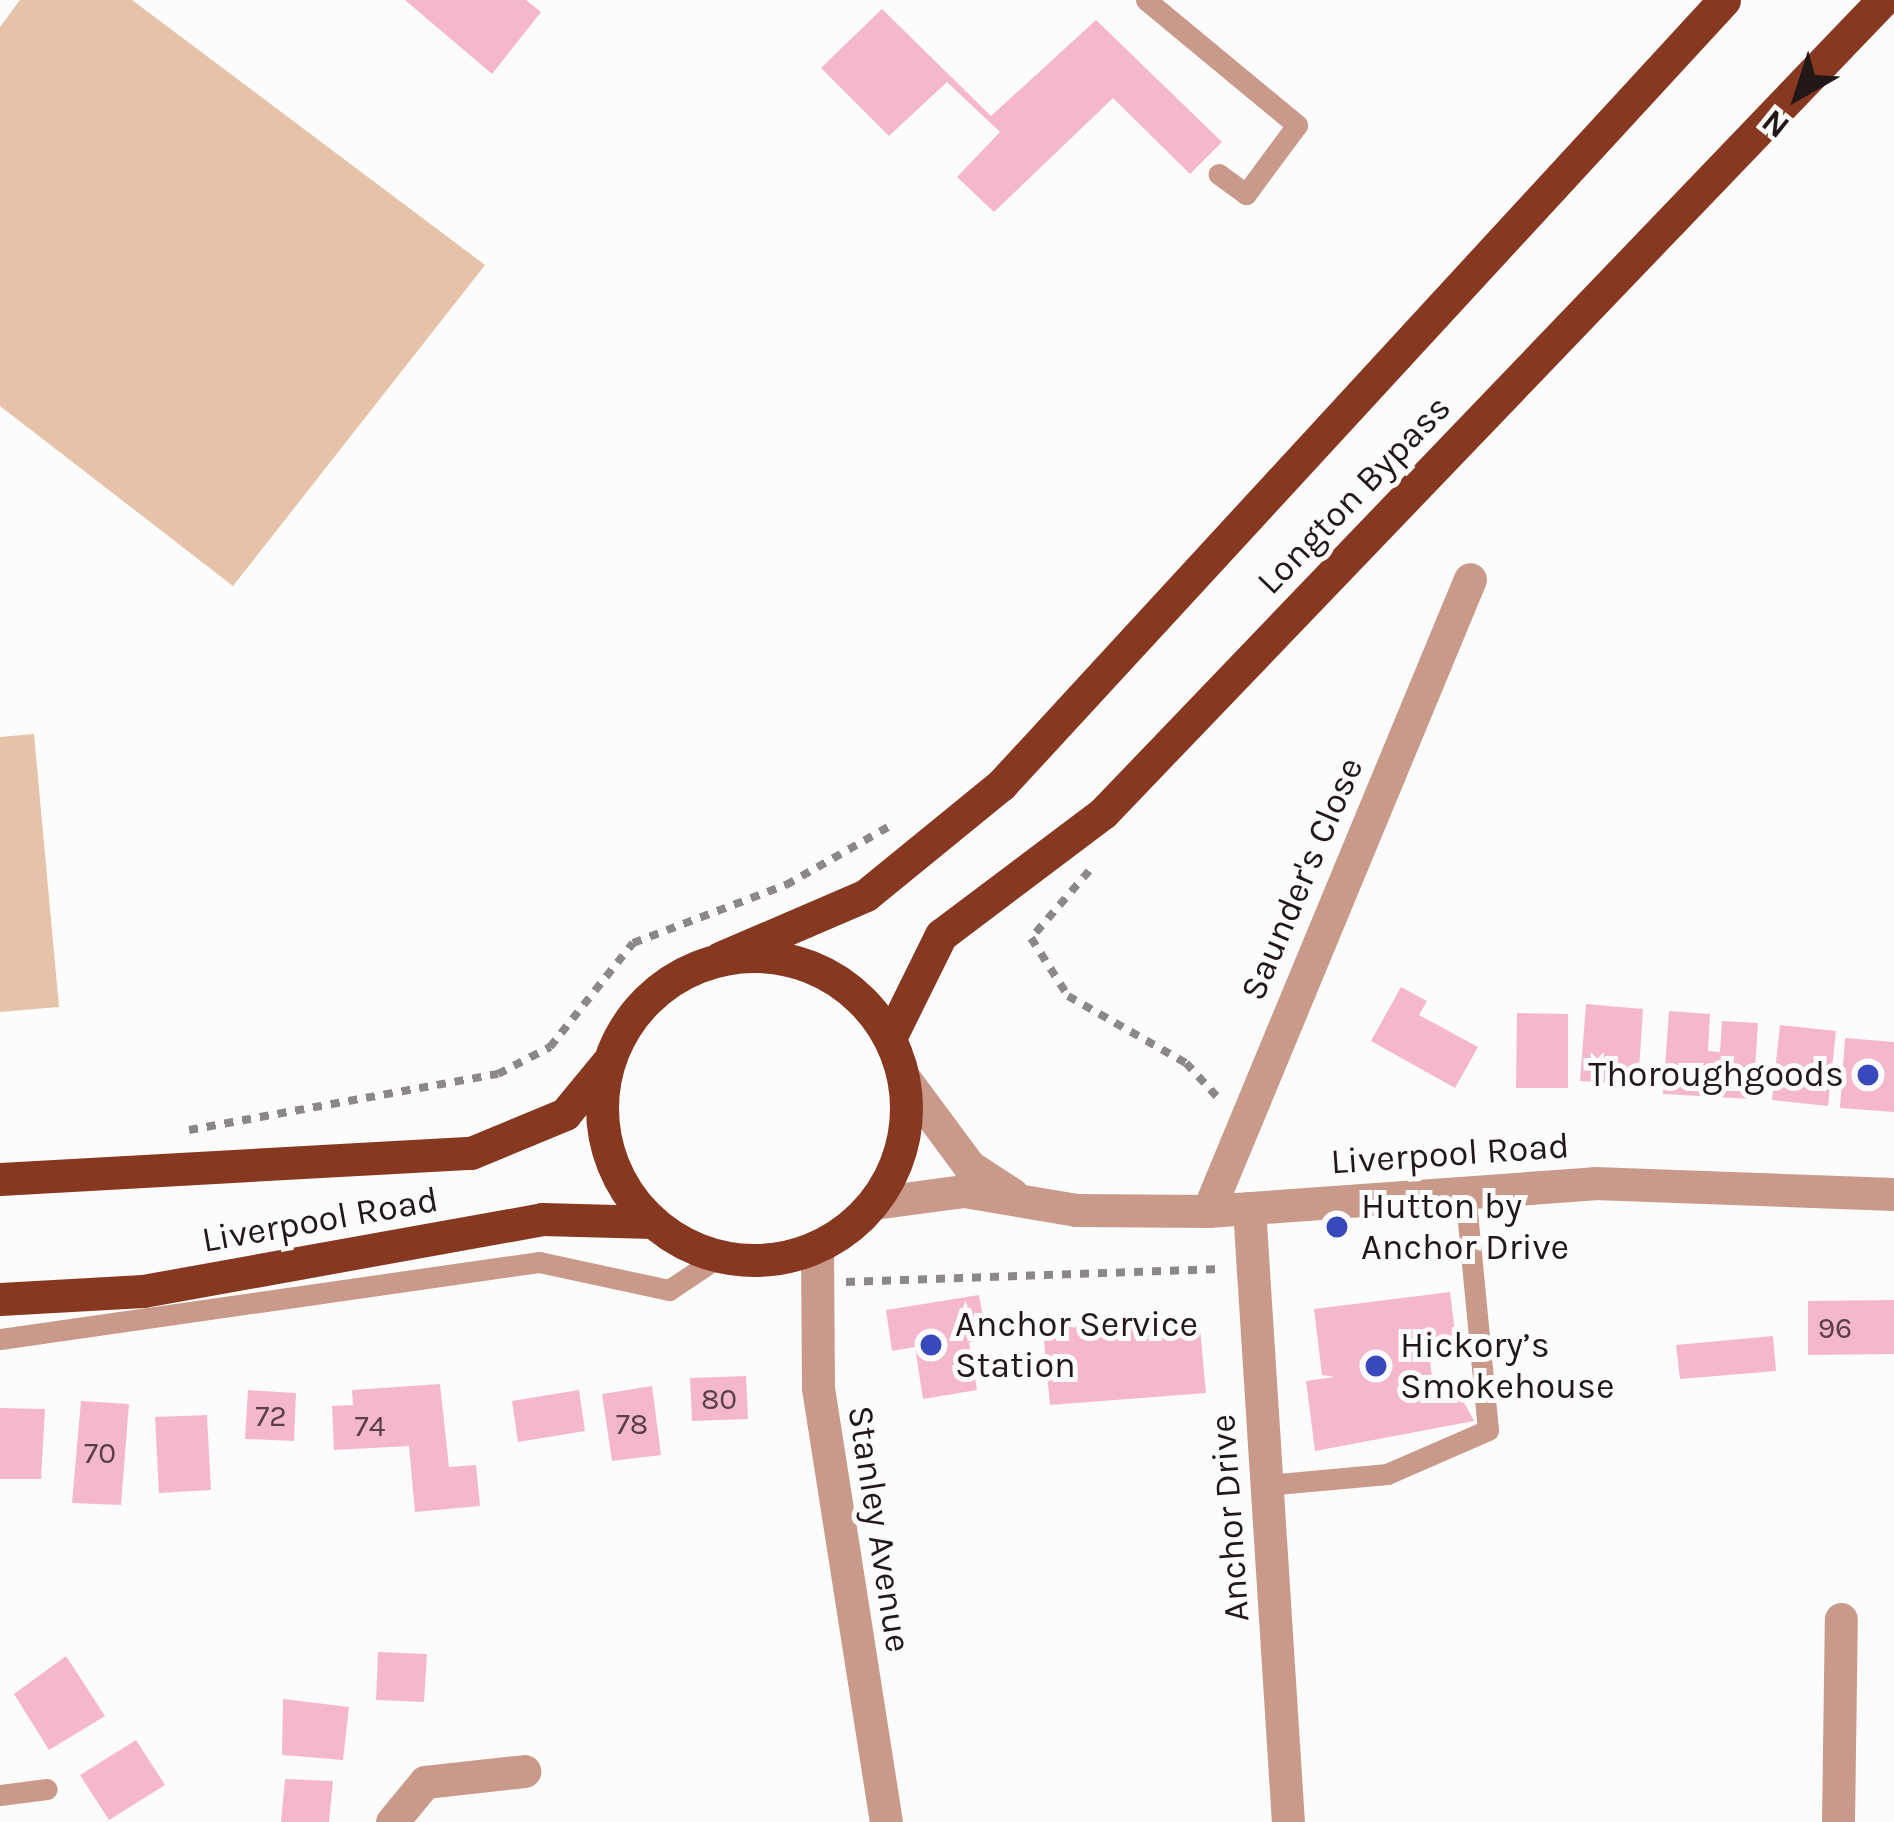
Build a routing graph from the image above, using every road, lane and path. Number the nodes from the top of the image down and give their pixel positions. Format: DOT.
graph roads {
  1 [pos="1146,0"];
  2 [pos="1724,0"];
  3 [pos="1883,0"];
  4 [pos="1218,174"];
  5 [pos="1470,579"];
  6 [pos="900,821"];
  7 [pos="1052,909"];
  8 [pos="720,958"];
  9 [pos="890,1038"];
  10 [pos="607,1063"];
  11 [pos="904,1078"];
  12 [pos="1242,1125"];
  13 [pos="182,1132"];
  14 [pos="0,1179"];
  15 [pos="1466,1191"];
  16 [pos="1894,1194"];
  17 [pos="1013,1195"];
  18 [pos="874,1203"];
  19 [pos="1249,1208"];
  20 [pos="1208,1210"];
  21 [pos="652,1222"];
  22 [pos="818,1247"];
  23 [pos="717,1258"];
  24 [pos="1252,1268"];
  25 [pos="817,1282"];
  26 [pos="0,1300"];
  27 [pos="0,1340"];
  28 [pos="1267,1485"];
  29 [pos="1841,1618"];
  30 [pos="524,1771"];
  31 [pos="47,1789"];
  32 [pos="0,1795"];
  33 [pos="392,1822"];
  34 [pos="886,1822"];
  35 [pos="1288,1822"];
  36 [pos="1838,1822"];
  1 -- 4 [label="lane"];
  2 -- 8 [label="highway, Longton Bypass"];
  3 -- 9 [label="highway, Longton Bypass"];
  5 -- 12 [label="street, Saunder's Close"];
  6 -- 13 [label="path"];
  7 -- 12 [label="path"];
  8 -- 9 [label="highway"];
  8 -- 10 [label="highway"];
  9 -- 11 [label="highway"];
  10 -- 14 [label="highway, Liverpool Road"];
  10 -- 21 [label="highway"];
  11 -- 17 [label="street, Liverpool Road"];
  11 -- 18 [label="highway"];
  12 -- 20 [label="street, Saunder's Close"];
  15 -- 16 [label="street, Liverpool Road"];
  15 -- 19 [label="street, Liverpool Road"];
  15 -- 28 [label="lane"];
  17 -- 18 [label="street, Liverpool Road"];
  17 -- 20 [label="street, Liverpool Road"];
  18 -- 22 [label="highway"];
  19 -- 20 [label="street, Liverpool Road"];
  19 -- 24 [label="street, Anchor Drive"];
  21 -- 23 [label="highway"];
  21 -- 26 [label="highway, Liverpool Road"];
  22 -- 23 [label="highway"];
  22 -- 25 [label="street, Stanley Avenue"];
  23 -- 27 [label="lane"];
  24 -- 25 [label="path"];
  24 -- 28 [label="street, Anchor Drive"];
  25 -- 34 [label="street, Stanley Avenue"];
  28 -- 35 [label="street, Anchor Drive"];
  29 -- 36 [label="street"];
  30 -- 33 [label="street"];
  31 -- 32 [label="lane"];
}
